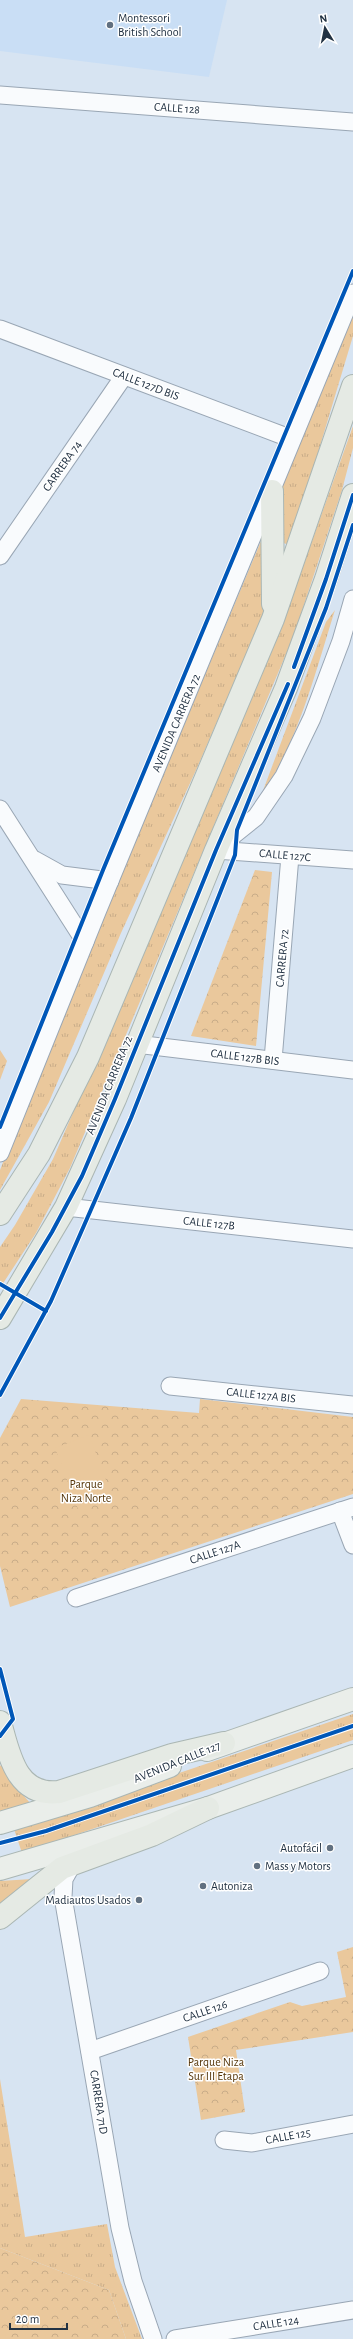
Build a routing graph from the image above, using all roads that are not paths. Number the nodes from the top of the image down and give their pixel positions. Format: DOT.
graph roads {
  1 [pos="0,95"];
  2 [pos="353,122"];
  3 [pos="353,293"];
  4 [pos="0,329"];
  5 [pos="124,376"];
  6 [pos="353,386"];
  7 [pos="292,440"];
  8 [pos="272,492"];
  9 [pos="353,495"];
  10 [pos="0,556"];
  11 [pos="353,598"];
  12 [pos="273,619"];
  13 [pos="347,642"];
  14 [pos="0,809"];
  15 [pos="216,850"];
  16 [pos="290,856"];
  17 [pos="34,859"];
  18 [pos="353,860"];
  19 [pos="110,881"];
  20 [pos="85,942"];
  21 [pos="136,1044"];
  22 [pos="273,1060"];
  23 [pos="353,1070"];
  24 [pos="0,1153"];
  25 [pos="66,1207"];
  26 [pos="0,1214"];
  27 [pos="353,1238"];
  28 [pos="0,1318"];
  29 [pos="170,1386"];
  30 [pos="353,1405"];
  31 [pos="347,1509"];
  32 [pos="353,1545"];
  33 [pos="76,1598"];
  34 [pos="353,1699"];
  35 [pos="0,1722"];
  36 [pos="224,1743"];
  37 [pos="353,1756"];
  38 [pos="208,1808"];
  39 [pos="0,1823"];
  40 [pos="73,1863"];
  41 [pos="0,1869"];
  42 [pos="0,1918"];
  43 [pos="320,1971"];
  44 [pos="90,2051"];
  45 [pos="353,2124"];
  46 [pos="224,2140"];
  47 [pos="353,2310"];
  48 [pos="153,2339"];
  49 [pos="175,2339"];
  1 -- 2 [label="street, CALLE 128"];
  3 -- 7 [label="street, AVENIDA CARRERA 72"];
  4 -- 5 [label="street, CALLE 127D BIS"];
  5 -- 7 [label="street, CALLE 127D BIS"];
  5 -- 10 [label="street, CARRERA 74"];
  6 -- 12 [label="highway"];
  7 -- 8 [label="street, AVENIDA CARRERA 72"];
  8 -- 12 [label="highway"];
  8 -- 19 [label="street, AVENIDA CARRERA 72"];
  9 -- 15 [label="highway, AVENIDA CARRERA 72"];
  11 -- 13 [label="street, AVENIDA CARRERA 72"];
  12 -- 26 [label="highway"];
  13 -- 15 [label="street, AVENIDA CARRERA 72"];
  14 -- 17 [label="street"];
  15 -- 16 [label="street, CALLE 127C"];
  15 -- 21 [label="highway, AVENIDA CARRERA 72"];
  16 -- 18 [label="street, CALLE 127C"];
  16 -- 22 [label="street, CARRERA 72"];
  17 -- 19 [label="street"];
  17 -- 20 [label="street"];
  19 -- 20 [label="street, AVENIDA CARRERA 72"];
  20 -- 24 [label="street, AVENIDA CARRERA 72"];
  21 -- 22 [label="street, CALLE 127B BIS"];
  21 -- 25 [label="highway, AVENIDA CARRERA 72"];
  22 -- 23 [label="street, CALLE 127B BIS"];
  25 -- 27 [label="street, CALLE 127B"];
  25 -- 28 [label="highway, AVENIDA CARRERA 72"];
  29 -- 30 [label="street, CALLE 127A BIS"];
  31 -- 32 [label="street"];
  31 -- 33 [label="street, CALLE 127A"];
  34 -- 36 [label="main road, AVENIDA CALLE 127"];
  35 -- 36 [label="highway"];
  36 -- 39 [label="main road, AVENIDA CALLE 127"];
  37 -- 38 [label="main road"];
  38 -- 40 [label="highway"];
  38 -- 41 [label="main road"];
  40 -- 42 [label="highway"];
  40 -- 44 [label="street, CARRERA 71D"];
  43 -- 44 [label="street, CALLE 126"];
  44 -- 48 [label="street, CARRERA 71D"];
  45 -- 46 [label="street, CALLE 125"];
  47 -- 49 [label="street, CALLE 124"];
}
